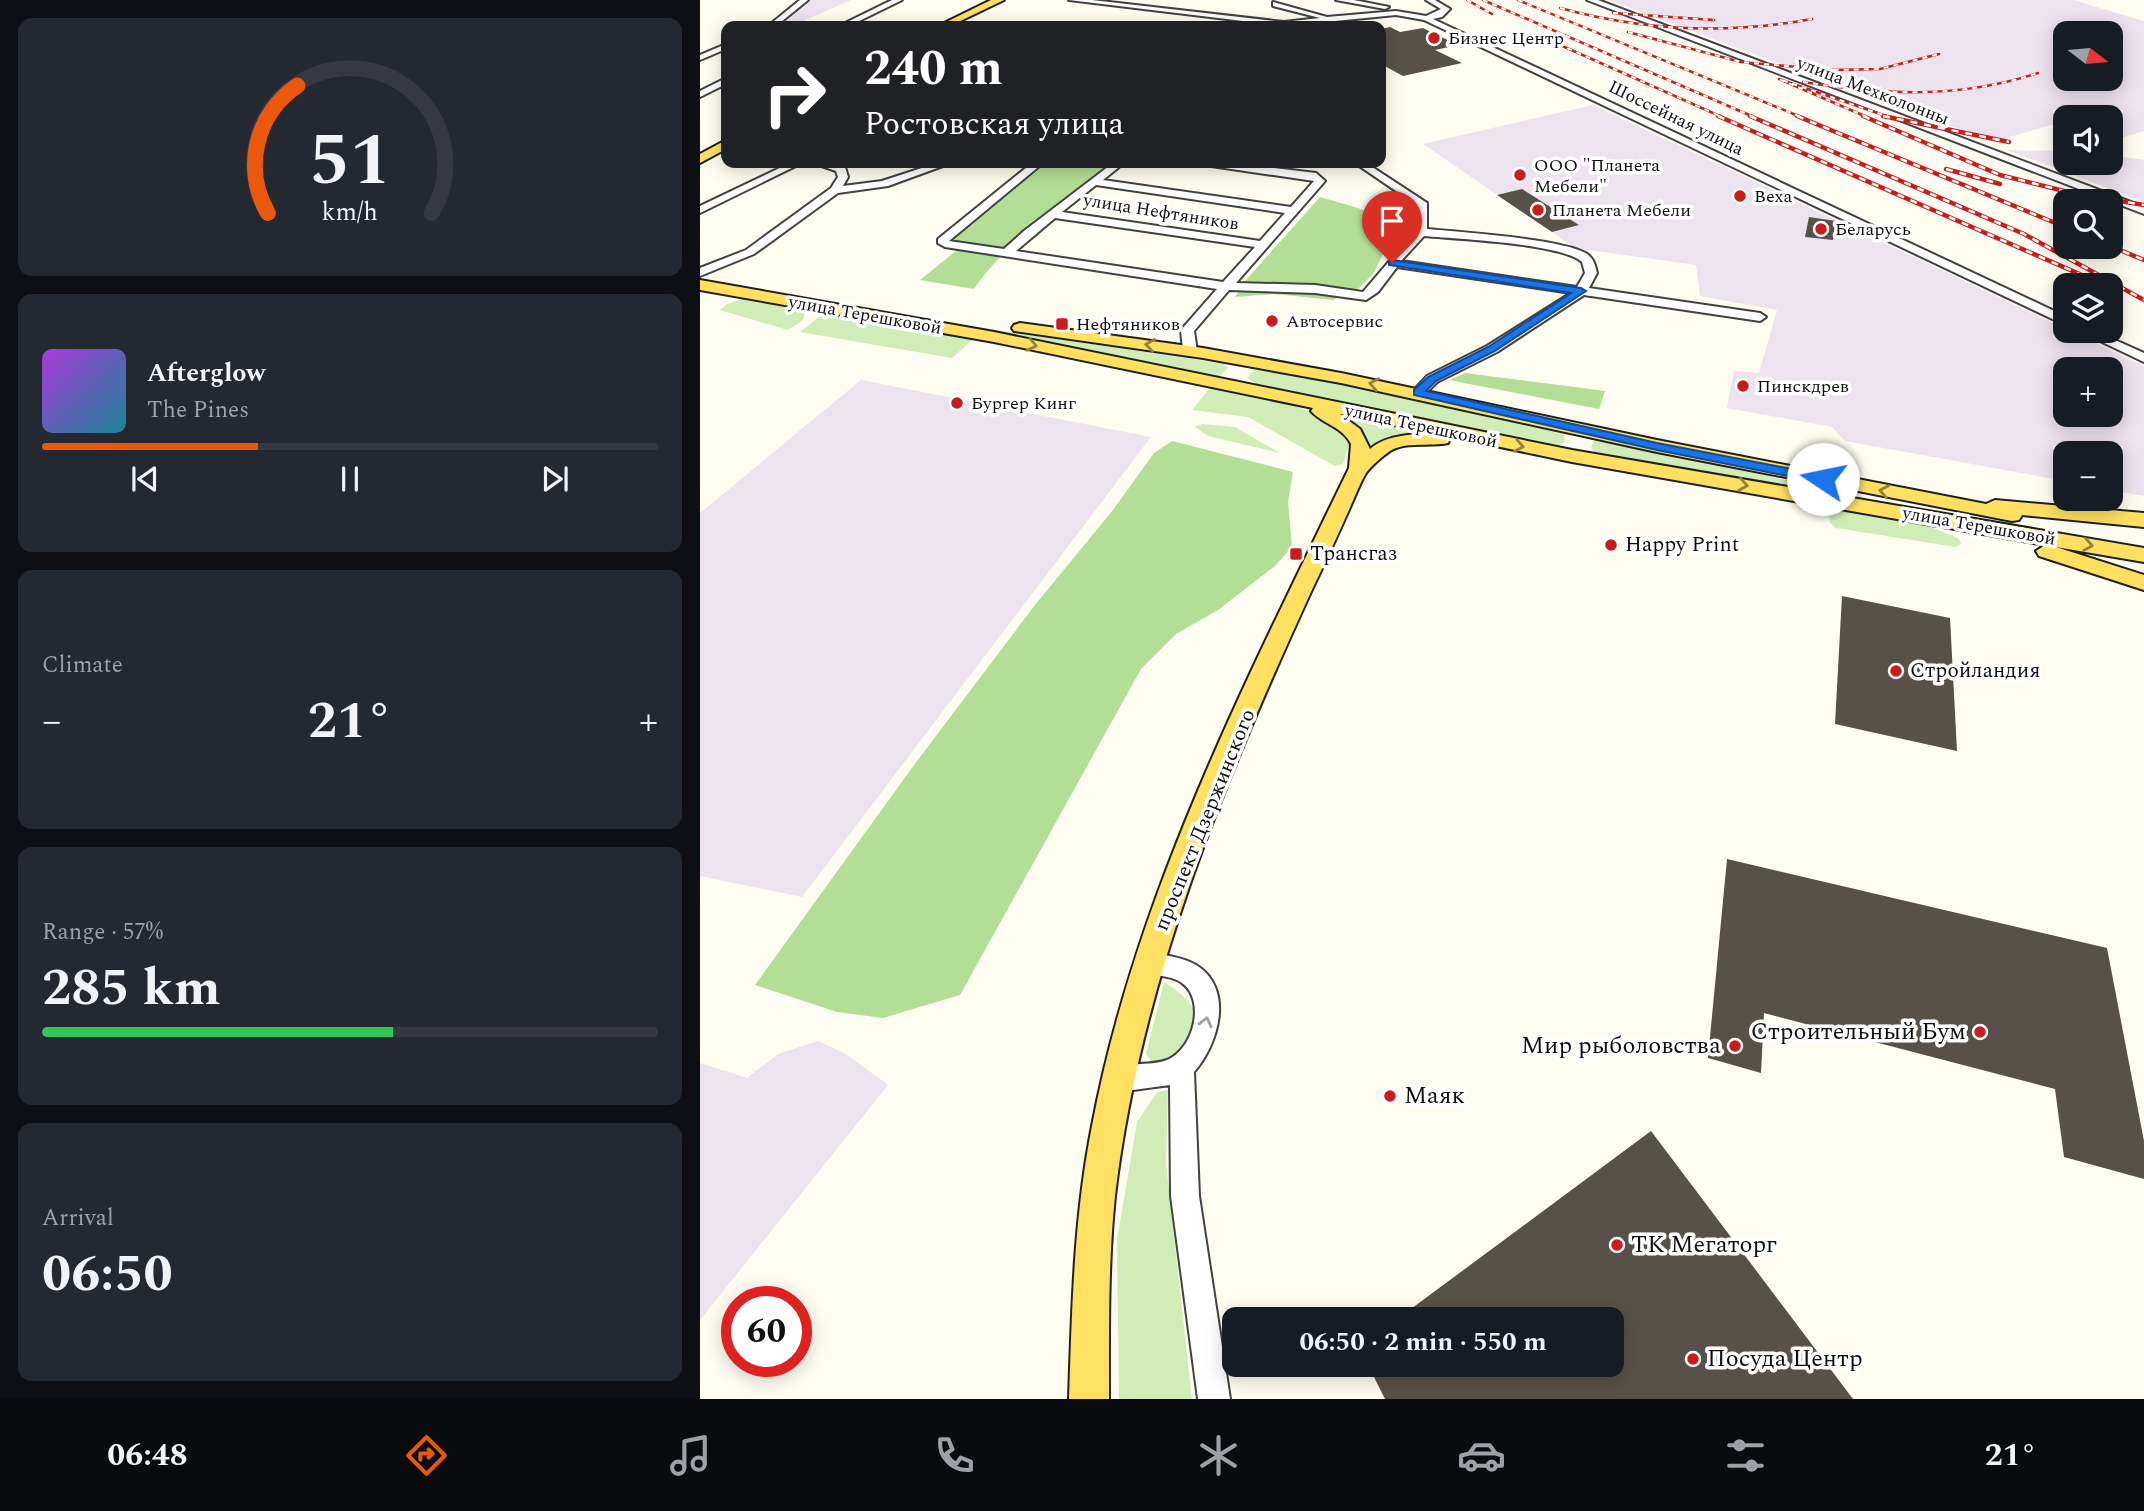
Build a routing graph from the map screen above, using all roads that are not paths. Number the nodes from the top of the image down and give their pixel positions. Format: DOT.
graph roads {
  1 [pos="804,0"];
  2 [pos="898,0"];
  3 [pos="999,0"];
  4 [pos="1073,0"];
  5 [pos="1112,0"];
  6 [pos="1340,0"];
  7 [pos="1430,0"];
  8 [pos="1591,0"];
  9 [pos="1098,3"];
  10 [pos="1276,4"];
  11 [pos="1406,14"];
  12 [pos="1426,18"];
  13 [pos="1335,20"];
  14 [pos="778,21"];
  15 [pos="854,21"];
  16 [pos="954,21"];
  17 [pos="1258,21"];
  18 [pos="1325,21"];
  19 [pos="721,48"];
  20 [pos="700,58"];
  21 [pos="721,84"];
  22 [pos="700,94"];
  23 [pos="721,147"];
  24 [pos="700,159"];
  25 [pos="787,168"];
  26 [pos="837,168"];
  27 [pos="931,168"];
  28 [pos="1032,168"];
  29 [pos="1112,168"];
  30 [pos="1251,168"];
  31 [pos="1368,168"];
  32 [pos="1094,182"];
  33 [pos="835,190"];
  34 [pos="700,210"];
  35 [pos="1294,211"];
  36 [pos="2144,211"];
  37 [pos="1054,214"];
  38 [pos="1421,232"];
  39 [pos="1263,245"];
  40 [pos="1006,254"];
  41 [pos="1392,263"];
  42 [pos="705,270"];
  43 [pos="700,285"];
  44 [pos="1224,286"];
  45 [pos="1581,291"];
  46 [pos="2053,315"];
  47 [pos="1760,317"];
  48 [pos="2111,343"];
  49 [pos="1191,351"];
  50 [pos="2144,358"];
  51 [pos="1251,361"];
  52 [pos="1236,387"];
  53 [pos="1418,393"];
  54 [pos="1300,401"];
  55 [pos="1583,429"];
  56 [pos="1491,441"];
  57 [pos="1572,456"];
  58 [pos="1359,468"];
  59 [pos="1921,507"];
  60 [pos="1966,515"];
  61 [pos="2144,520"];
  62 [pos="2144,539"];
  63 [pos="2144,555"];
  64 [pos="2144,583"];
  65 [pos="1149,964"];
  66 [pos="1180,1067"];
  67 [pos="1118,1078"];
  68 [pos="1089,1399"];
  69 [pos="1214,1399"];
  1 -- 14 [label="street"];
  2 -- 15 [label="street"];
  3 -- 16 [label="main road"];
  4 -- 9 [label="street, Шоссейная улица"];
  5 -- 9 [label="street"];
  6 -- 11 [label="street"];
  7 -- 12 [label="street"];
  8 -- 36 [label="street, улица Мехколонны"];
  9 -- 17 [label="street, Шоссейная улица"];
  10 -- 13 [label="street"];
  11 -- 12 [label="street, Шоссейная улица"];
  11 -- 13 [label="street, Шоссейная улица"];
  12 -- 46 [label="street, Шоссейная улица"];
  13 -- 18 [label="street, Шоссейная улица"];
  19 -- 20 [label="street"];
  21 -- 22 [label="street"];
  23 -- 24 [label="main road"];
  25 -- 34 [label="street"];
  26 -- 33 [label="street"];
  27 -- 33 [label="street"];
  28 -- 40 [label="street"];
  29 -- 32 [label="street"];
  30 -- 35 [label="street"];
  31 -- 38 [label="street"];
  32 -- 35 [label="street"];
  32 -- 37 [label="street"];
  33 -- 42 [label="street"];
  35 -- 39 [label="street"];
  37 -- 39 [label="street, улица Нефтяников"];
  37 -- 40 [label="street"];
  38 -- 41 [label="street"];
  38 -- 45 [label="street"];
  39 -- 44 [label="street"];
  40 -- 44 [label="street"];
  41 -- 44 [label="street"];
  41 -- 45 [label="street"];
  49 -- 42 [label="main road, улица Терешковой, one-way"];
  43 -- 52 [label="main road, улица Терешковой, one-way"];
  44 -- 49 [label="street"];
  45 -- 47 [label="street"];
  45 -- 53 [label="street"];
  48 -- 50 [label="street"];
  49 -- 51 [label="main road, улица Терешковой"];
  51 -- 52 [label="main road"];
  53 -- 51 [label="main road, улица Терешковой, one-way"];
  52 -- 54 [label="main road, улица Терешковой"];
  53 -- 55 [label="main road, улица Терешковой"];
  54 -- 56 [label="main road, улица Терешковой"];
  54 -- 58 [label="main road"];
  55 -- 57 [label="main road"];
  59 -- 55 [label="main road, улица Терешковой, one-way"];
  56 -- 57 [label="main road, улица Терешковой, one-way"];
  56 -- 58 [label="main road"];
  57 -- 59 [label="main road, улица Терешковой, one-way"];
  58 -- 65 [label="main road, проспект Дзержинского"];
  59 -- 60 [label="main road, улица Терешковой"];
  60 -- 61 [label="main road"];
  60 -- 62 [label="main road, улица Терешковой"];
  60 -- 63 [label="main road, улица Терешковой, one-way"];
  60 -- 64 [label="main road"];
  66 -- 65 [label="street, one-way"];
  65 -- 67 [label="main road, проспект Дзержинского"];
  66 -- 67 [label="street"];
  66 -- 69 [label="street"];
  67 -- 68 [label="main road, проспект Дзержинского"];
}
